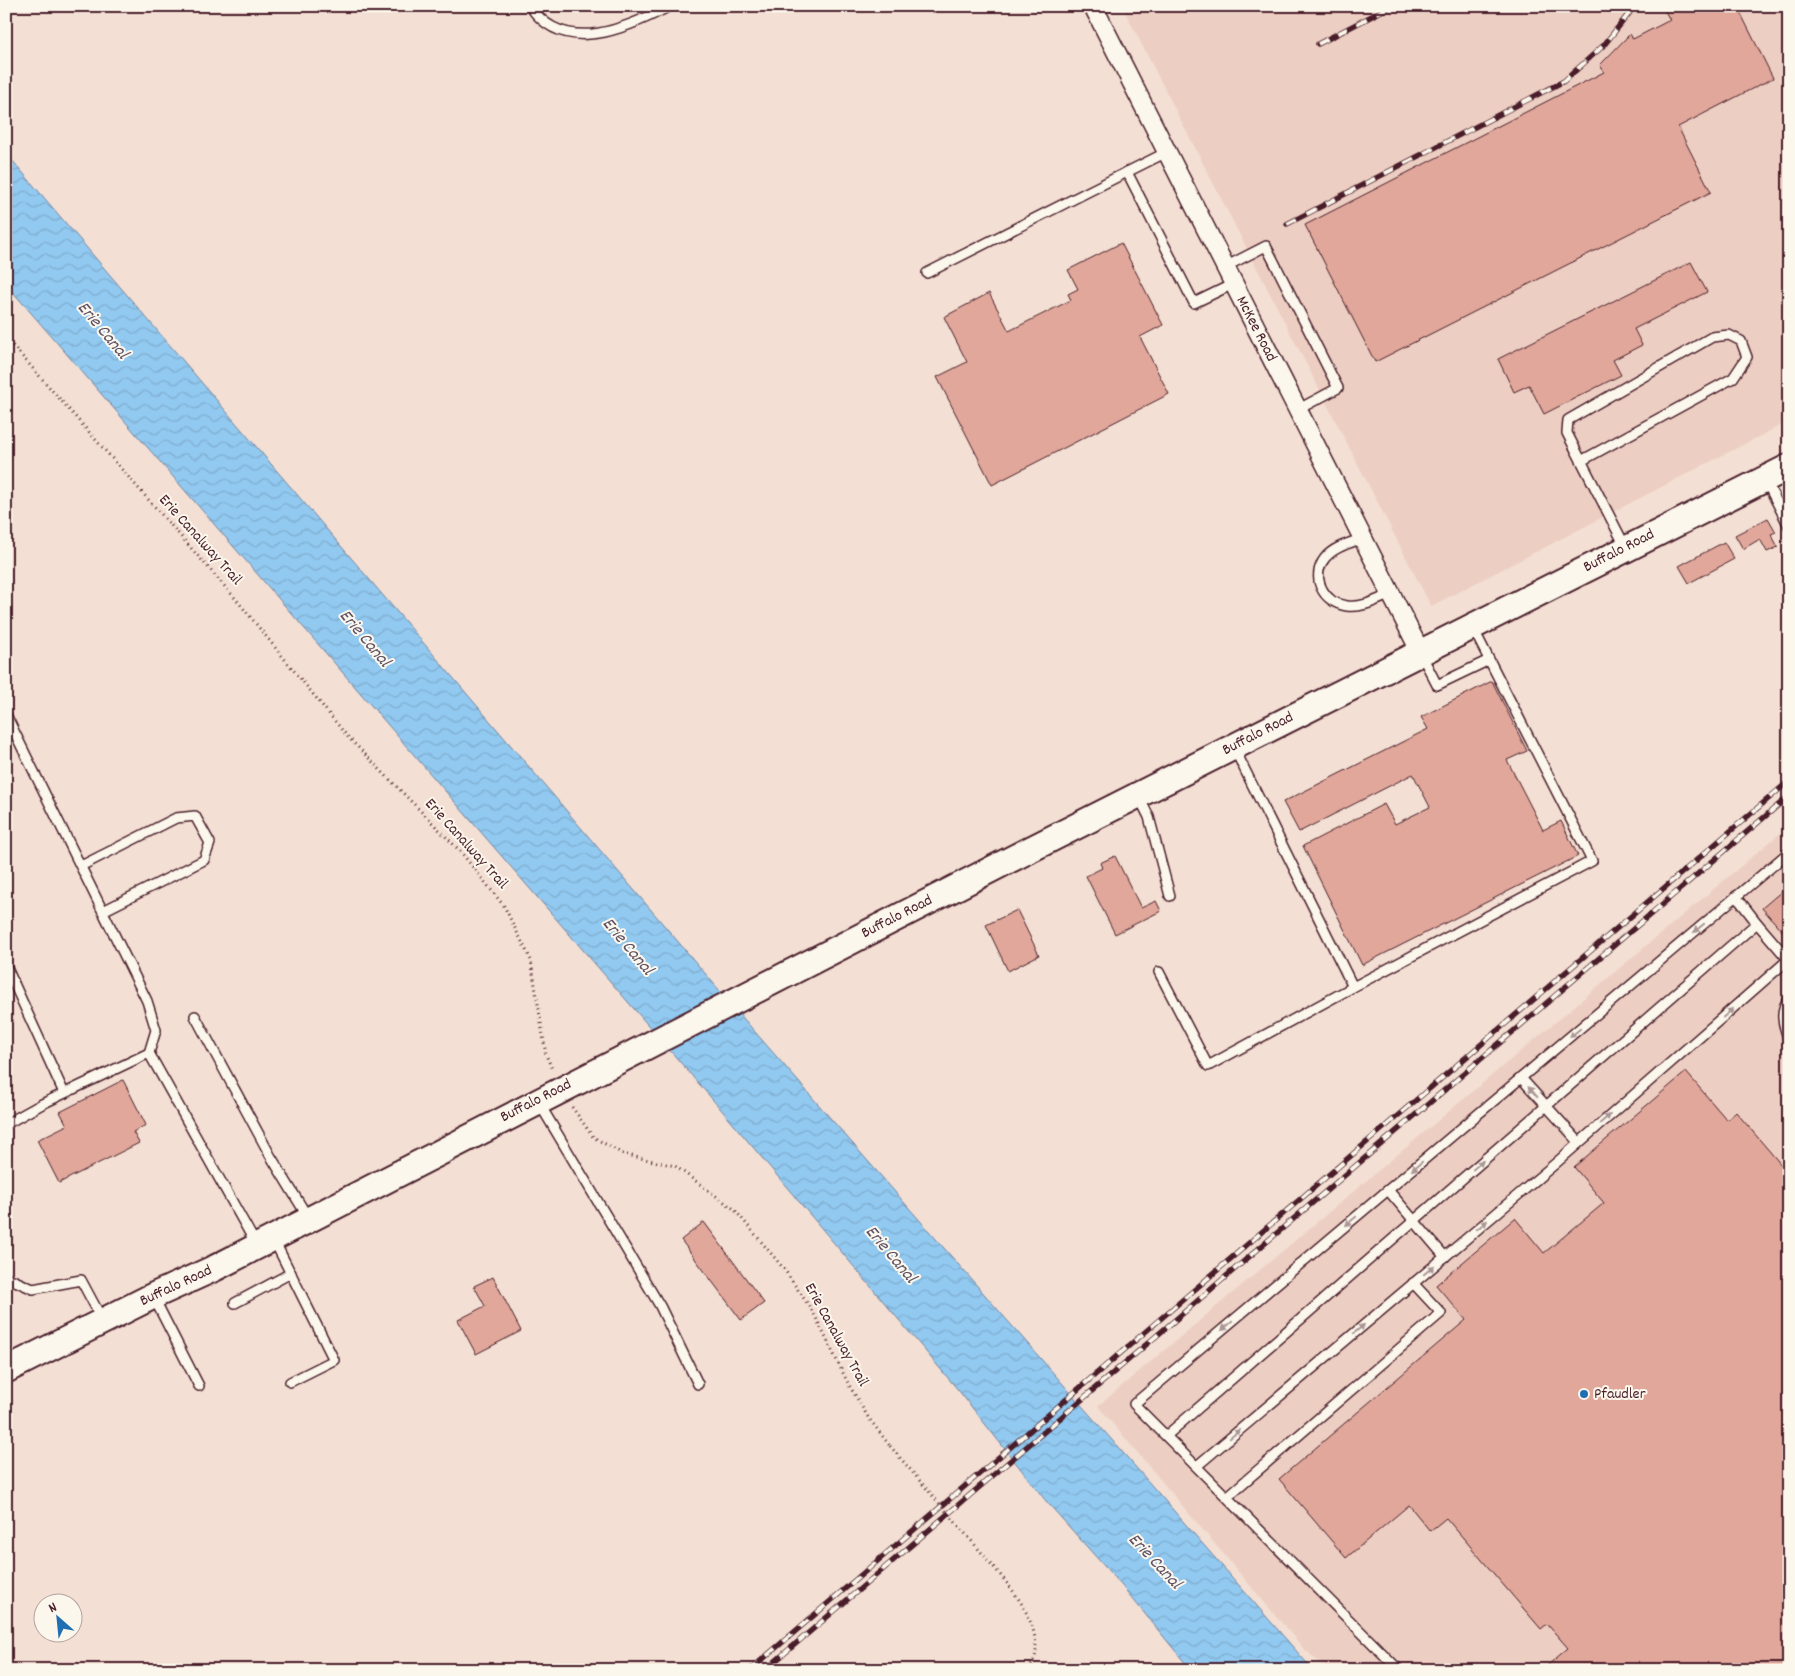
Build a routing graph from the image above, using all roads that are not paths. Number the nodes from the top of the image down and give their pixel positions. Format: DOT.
graph roads {
  1 [pos="530,6"];
  2 [pos="670,6"];
  3 [pos="1093,6"];
  4 [pos="1167,152"];
  5 [pos="1127,172"];
  6 [pos="1225,267"];
  7 [pos="928,273"];
  8 [pos="1234,284"];
  9 [pos="1297,410"];
  10 [pos="1581,461"];
  11 [pos="1789,467"];
  12 [pos="1765,479"];
  13 [pos="1789,526"];
  14 [pos="1362,538"];
  15 [pos="1626,548"];
  16 [pos="1391,594"];
  17 [pos="1472,625"];
  18 [pos="1420,651"];
  19 [pos="1489,660"];
  20 [pos="6,715"];
  21 [pos="1233,746"];
  22 [pos="1137,795"];
  23 [pos="1789,852"];
  24 [pos="81,866"];
  25 [pos="1170,896"];
  26 [pos="1736,896"];
  27 [pos="103,911"];
  28 [pos="1757,923"];
  29 [pos="1789,959"];
  30 [pos="6,966"];
  31 [pos="1159,972"];
  32 [pos="1353,987"];
  33 [pos="1789,998"];
  34 [pos="195,1016"];
  35 [pos="1789,1040"];
  36 [pos="149,1053"];
  37 [pos="1521,1078"];
  38 [pos="64,1093"];
  39 [pos="538,1100"];
  40 [pos="1546,1106"];
  41 [pos="6,1124"];
  42 [pos="1579,1142"];
  43 [pos="1388,1190"];
  44 [pos="309,1219"];
  45 [pos="1415,1220"];
  46 [pos="265,1242"];
  47 [pos="1444,1256"];
  48 [pos="291,1273"];
  49 [pos="6,1278"];
  50 [pos="1413,1283"];
  51 [pos="153,1296"];
  52 [pos="235,1302"];
  53 [pos="103,1321"];
  54 [pos="6,1370"];
  55 [pos="290,1382"];
  56 [pos="698,1384"];
  57 [pos="199,1386"];
  58 [pos="1166,1436"];
  59 [pos="1198,1465"];
  60 [pos="1228,1496"];
  61 [pos="1399,1670"];
  1 -- 2 [label="lane"];
  3 -- 4 [label="street, McKee Road"];
  4 -- 5 [label="lane"];
  4 -- 6 [label="street, McKee Road"];
  5 -- 7 [label="lane"];
  5 -- 8 [label="lane"];
  6 -- 8 [label="street, McKee Road"];
  6 -- 9 [label="lane"];
  8 -- 9 [label="street, McKee Road"];
  9 -- 14 [label="street, McKee Road"];
  10 -- 10 [label="lane"];
  10 -- 15 [label="lane"];
  11 -- 12 [label="main road, Buffalo Road"];
  12 -- 13 [label="lane"];
  12 -- 15 [label="main road, Buffalo Road"];
  14 -- 16 [label="street, McKee Road"];
  14 -- 16 [label="lane"];
  15 -- 17 [label="main road, Buffalo Road"];
  16 -- 18 [label="street, McKee Road"];
  17 -- 18 [label="main road, Buffalo Road"];
  17 -- 19 [label="lane"];
  18 -- 19 [label="lane"];
  18 -- 21 [label="main road, Buffalo Road"];
  19 -- 32 [label="lane"];
  20 -- 24 [label="lane"];
  21 -- 22 [label="main road, Buffalo Road"];
  21 -- 32 [label="lane"];
  22 -- 25 [label="lane"];
  22 -- 39 [label="main road, Buffalo Road"];
  23 -- 26 [label="lane"];
  24 -- 27 [label="lane"];
  24 -- 27 [label="lane"];
  26 -- 28 [label="lane"];
  26 -- 37 [label="lane, one-way"];
  27 -- 36 [label="lane"];
  28 -- 29 [label="lane"];
  28 -- 40 [label="lane"];
  42 -- 29 [label="lane, one-way"];
  30 -- 38 [label="lane"];
  31 -- 32 [label="lane"];
  33 -- 35 [label="lane"];
  34 -- 44 [label="lane"];
  36 -- 38 [label="lane"];
  36 -- 46 [label="lane"];
  40 -- 37 [label="lane, one-way"];
  37 -- 43 [label="lane, one-way"];
  38 -- 41 [label="lane"];
  39 -- 44 [label="main road, Buffalo Road"];
  39 -- 56 [label="lane"];
  40 -- 42 [label="lane"];
  45 -- 40 [label="lane, one-way"];
  47 -- 42 [label="lane, one-way"];
  43 -- 45 [label="lane"];
  43 -- 58 [label="lane, one-way"];
  44 -- 46 [label="main road, Buffalo Road"];
  45 -- 47 [label="lane"];
  45 -- 58 [label="lane"];
  46 -- 48 [label="lane"];
  46 -- 51 [label="main road, Buffalo Road"];
  50 -- 47 [label="lane, one-way"];
  48 -- 52 [label="lane"];
  48 -- 55 [label="lane"];
  49 -- 53 [label="lane"];
  59 -- 50 [label="lane, one-way"];
  50 -- 60 [label="lane"];
  51 -- 53 [label="main road, Buffalo Road"];
  51 -- 57 [label="lane"];
  53 -- 54 [label="main road, Buffalo Road"];
  58 -- 59 [label="lane"];
  59 -- 60 [label="lane"];
  60 -- 61 [label="lane"];
}
